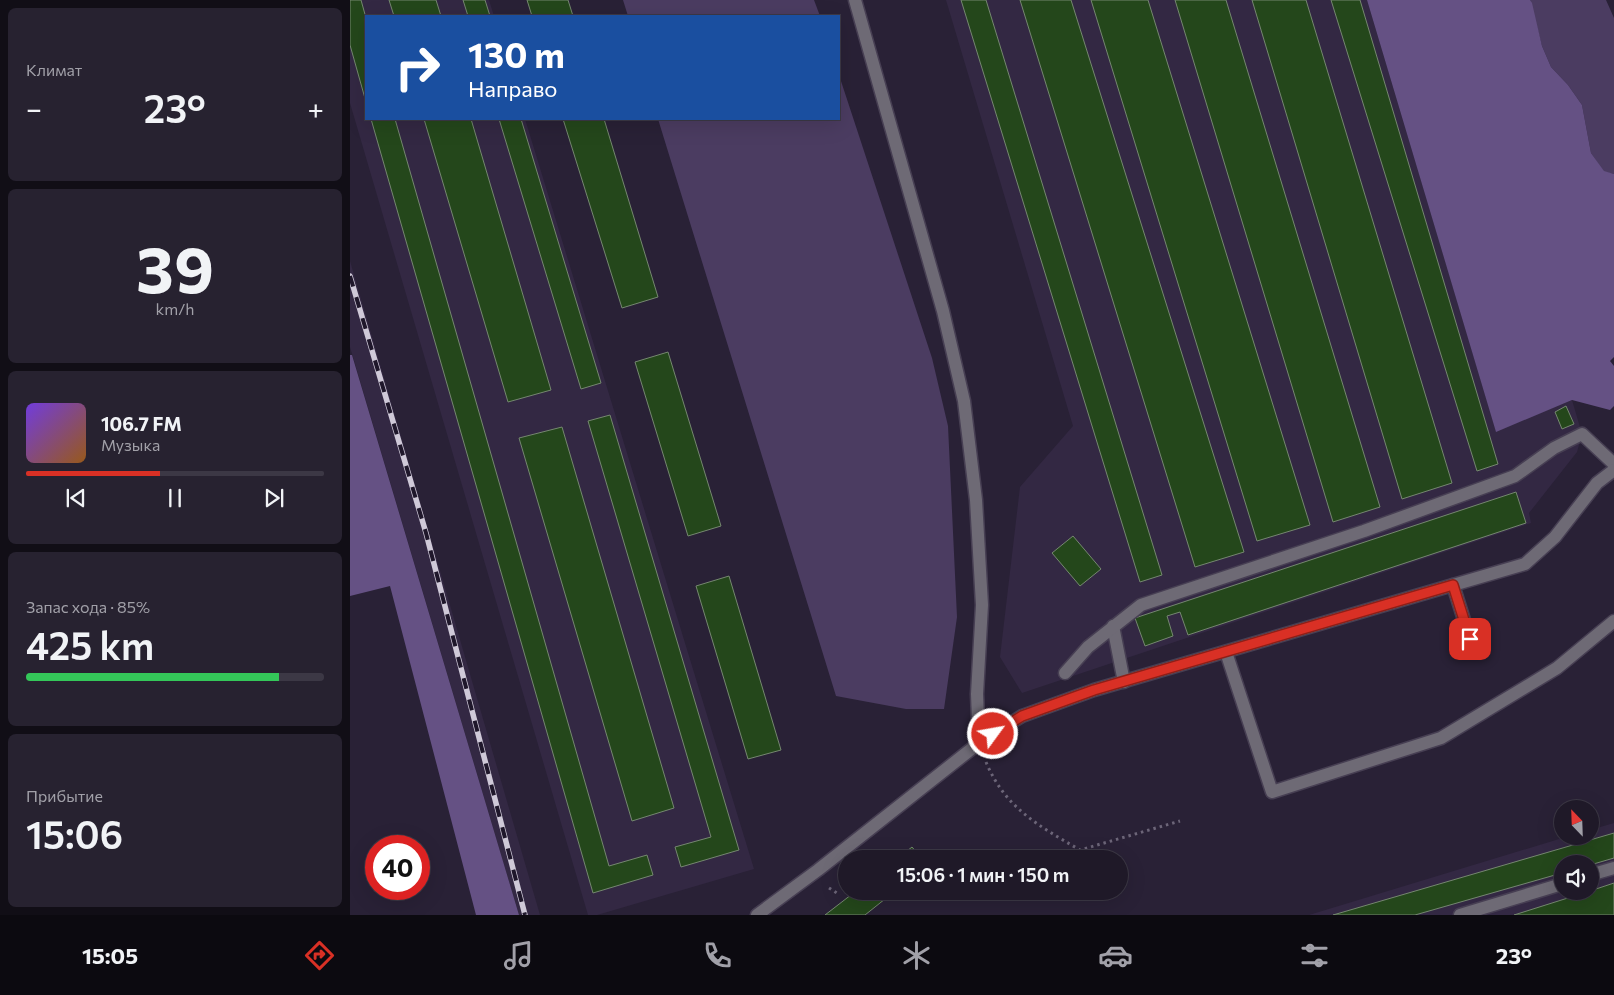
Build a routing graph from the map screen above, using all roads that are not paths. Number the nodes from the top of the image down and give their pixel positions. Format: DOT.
graph roads {
  1 [pos="855,0"];
  2 [pos="1614,464"];
  3 [pos="1614,470"];
  4 [pos="1453,585"];
  5 [pos="1614,621"];
  6 [pos="1113,626"];
  7 [pos="1470,639"];
  8 [pos="1226,652"];
  9 [pos="1065,673"];
  10 [pos="1124,682"];
  11 [pos="979,743"];
  12 [pos="1614,868"];
  13 [pos="1599,873"];
  14 [pos="1554,886"];
  15 [pos="757,915"];
  16 [pos="1460,915"];
  1 -- 11 [label="street"];
  2 -- 6 [label="street"];
  3 -- 4 [label="street"];
  4 -- 7 [label="street"];
  4 -- 8 [label="street"];
  5 -- 8 [label="street"];
  6 -- 9 [label="street"];
  6 -- 10 [label="street"];
  8 -- 10 [label="street"];
  10 -- 11 [label="street"];
  11 -- 15 [label="street"];
  12 -- 13 [label="street"];
  14 -- 16 [label="street"];
}
